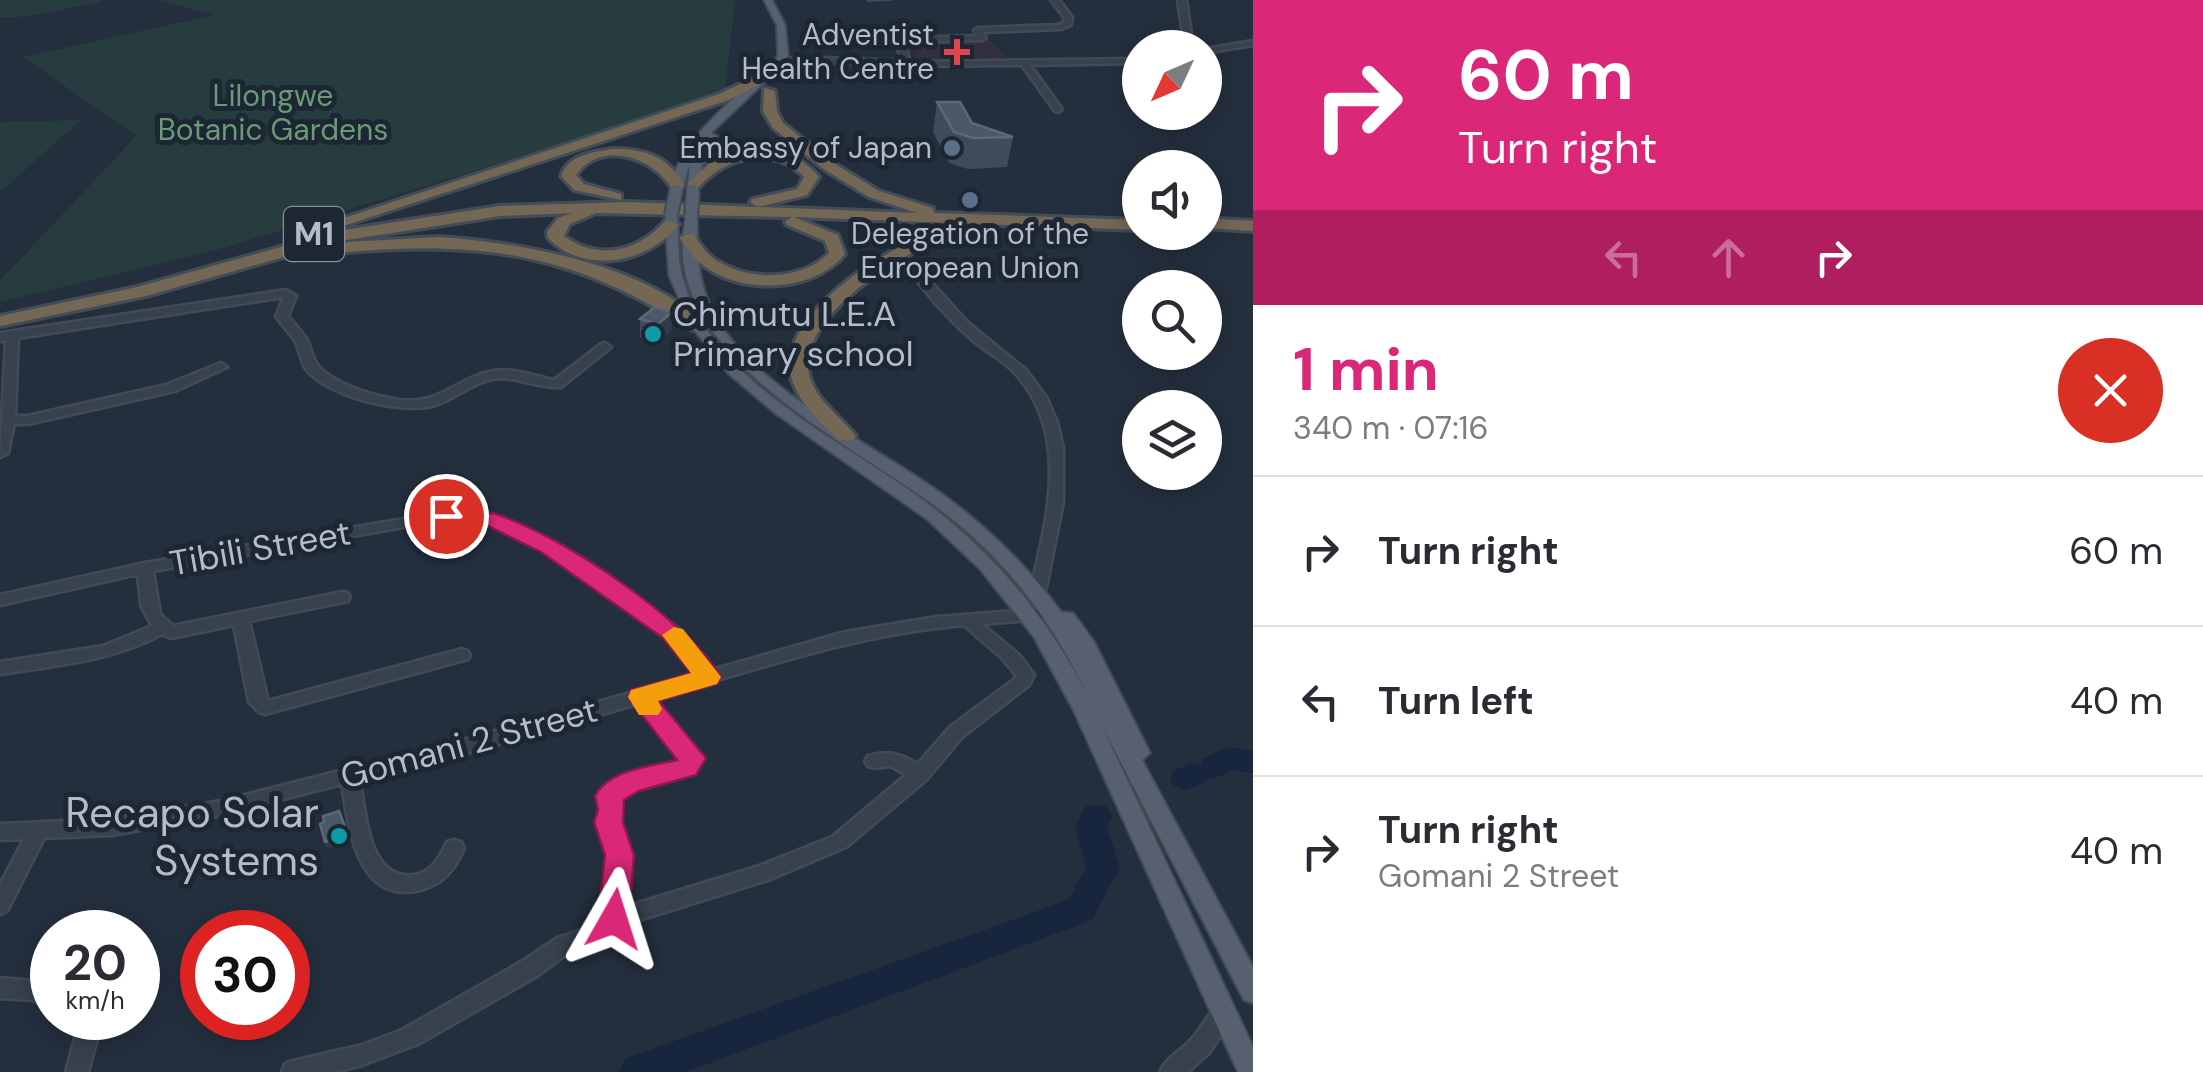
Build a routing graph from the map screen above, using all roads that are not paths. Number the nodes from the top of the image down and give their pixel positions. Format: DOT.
graph roads {
  1 [pos="768,0"];
  2 [pos="777,0"];
  3 [pos="1055,0"];
  4 [pos="1182,0"];
  5 [pos="1186,30"];
  6 [pos="1253,43"];
  7 [pos="1222,49"];
  8 [pos="794,59"];
  9 [pos="1122,62"];
  10 [pos="907,64"];
  11 [pos="1025,64"];
  12 [pos="769,82"];
  13 [pos="1058,109"];
  14 [pos="694,187"];
  15 [pos="676,188"];
  16 [pos="631,204"];
  17 [pos="731,208"];
  18 [pos="933,212"];
  19 [pos="868,214"];
  20 [pos="671,220"];
  21 [pos="1122,221"];
  22 [pos="1050,222"];
  23 [pos="1122,222"];
  24 [pos="1222,226"];
  25 [pos="1253,228"];
  26 [pos="687,237"];
  27 [pos="290,240"];
  28 [pos="241,263"];
  29 [pos="917,273"];
  30 [pos="0,313"];
  31 [pos="0,321"];
  32 [pos="703,322"];
  33 [pos="6,336"];
  34 [pos="605,348"];
  35 [pos="221,367"];
  36 [pos="5,414"];
  37 [pos="850,446"];
  38 [pos="1,453"];
  39 [pos="890,464"];
  40 [pos="145,568"];
  41 [pos="1040,584"];
  42 [pos="342,597"];
  43 [pos="0,600"];
  44 [pos="1052,613"];
  45 [pos="1026,615"];
  46 [pos="241,620"];
  47 [pos="968,620"];
  48 [pos="161,628"];
  49 [pos="462,655"];
  50 [pos="0,668"];
  51 [pos="708,677"];
  52 [pos="641,697"];
  53 [pos="874,762"];
  54 [pos="920,774"];
  55 [pos="350,776"];
  56 [pos="38,831"];
  57 [pos="0,832"];
  58 [pos="454,848"];
  59 [pos="1190,867"];
  60 [pos="0,905"];
  61 [pos="614,919"];
  62 [pos="0,988"];
  63 [pos="30,991"];
  64 [pos="1253,992"];
  65 [pos="1224,1013"];
  66 [pos="83,1040"];
  67 [pos="77,1072"];
  68 [pos="293,1072"];
  69 [pos="1171,1072"];
  70 [pos="1252,1072"];
  1 -- 12 [label="main road"];
  2 -- 8 [label="main road"];
  3 -- 10 [label="street"];
  4 -- 5 [label="street"];
  6 -- 7 [label="street"];
  8 -- 10 [label="street"];
  8 -- 12 [label="main road"];
  9 -- 11 [label="street"];
  10 -- 11 [label="street"];
  11 -- 13 [label="street"];
  12 -- 14 [label="main road"];
  12 -- 15 [label="main road"];
  12 -- 18 [label="highway"];
  12 -- 27 [label="highway"];
  14 -- 17 [label="highway"];
  14 -- 26 [label="main road, bridge"];
  15 -- 16 [label="highway"];
  15 -- 20 [label="main road, bridge"];
  16 -- 17 [label="highway, M1"];
  16 -- 20 [label="highway"];
  16 -- 27 [label="highway, M1"];
  16 -- 28 [label="highway, M1"];
  17 -- 19 [label="highway, M1"];
  17 -- 26 [label="highway"];
  18 -- 19 [label="highway, M1"];
  18 -- 21 [label="highway, M1"];
  19 -- 22 [label="highway, M1"];
  20 -- 32 [label="main road"];
  22 -- 23 [label="highway, M1"];
  22 -- 37 [label="highway"];
  24 -- 25 [label="highway"];
  26 -- 32 [label="main road"];
  27 -- 30 [label="highway, M1"];
  28 -- 31 [label="highway, M1"];
  28 -- 32 [label="highway"];
  29 -- 41 [label="street"];
  32 -- 37 [label="main road"];
  33 -- 34 [label="street"];
  33 -- 36 [label="street"];
  35 -- 36 [label="street"];
  36 -- 38 [label="street"];
  37 -- 39 [label="main road"];
  37 -- 45 [label="main road"];
  39 -- 41 [label="main road"];
  39 -- 44 [label="main road"];
  40 -- 43 [label="street, Tibili Street"];
  40 -- 48 [label="street"];
  40 -- 51 [label="street, Tibili Street"];
  41 -- 59 [label="main road"];
  42 -- 46 [label="street"];
  44 -- 45 [label="street, Gomani 2 Street"];
  44 -- 59 [label="main road"];
  45 -- 47 [label="street, Gomani 2 Street"];
  45 -- 65 [label="main road"];
  46 -- 48 [label="street"];
  46 -- 49 [label="street"];
  47 -- 51 [label="street, Gomani 2 Street"];
  47 -- 54 [label="street"];
  48 -- 50 [label="street"];
  51 -- 52 [label="street, Gomani 2 Street"];
  52 -- 55 [label="street, Gomani 2 Street"];
  52 -- 61 [label="street"];
  53 -- 54 [label="street"];
  54 -- 61 [label="street"];
  55 -- 56 [label="street, Gomani 2 Street"];
  55 -- 58 [label="street"];
  56 -- 57 [label="street, Gomani 2 Street"];
  56 -- 60 [label="street"];
  59 -- 64 [label="main road"];
  61 -- 68 [label="street"];
  62 -- 63 [label="street"];
  65 -- 69 [label="street"];
  65 -- 70 [label="main road"];
  66 -- 67 [label="street"];
}
